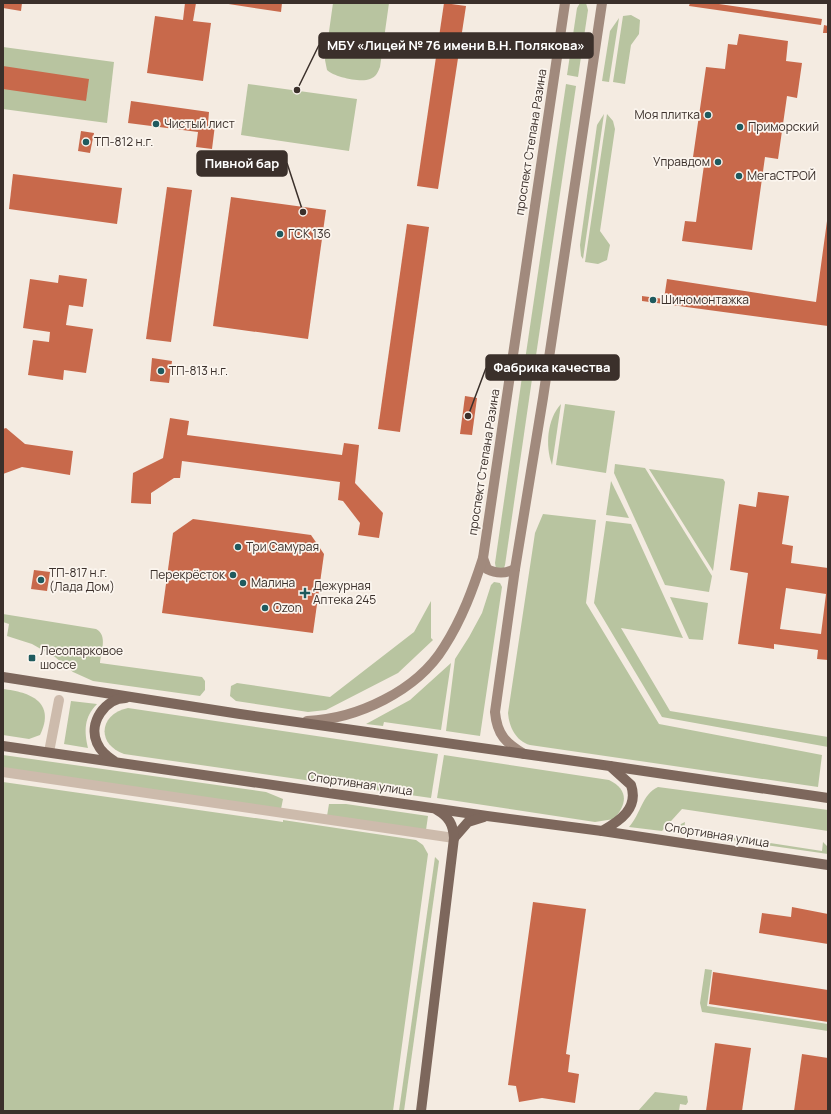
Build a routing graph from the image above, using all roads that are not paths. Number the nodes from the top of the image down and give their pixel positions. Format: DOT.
graph roads {
  1 [pos="564,3"];
  2 [pos="602,3"];
  3 [pos="483,558"];
  4 [pos="515,569"];
  5 [pos="3,677"];
  6 [pos="138,698"];
  7 [pos="59,700"];
  8 [pos="290,721"];
  9 [pos="3,746"];
  10 [pos="49,752"];
  11 [pos="526,755"];
  12 [pos="116,762"];
  13 [pos="610,766"];
  14 [pos="3,772"];
  15 [pos="828,798"];
  16 [pos="433,808"];
  17 [pos="487,816"];
  18 [pos="602,831"];
  19 [pos="454,838"];
  20 [pos="828,865"];
  21 [pos="421,1111"];
  1 -- 3 [label="main road, проспект Степана Разина"];
  2 -- 4 [label="main road"];
  3 -- 4 [label="main road"];
  3 -- 8 [label="main road, проспект Степана Разина"];
  4 -- 11 [label="main road"];
  5 -- 6 [label="main road"];
  6 -- 8 [label="main road"];
  6 -- 12 [label="main road"];
  7 -- 10 [label="street"];
  8 -- 11 [label="main road"];
  9 -- 10 [label="main road, Спортивная улица"];
  10 -- 12 [label="main road, Спортивная улица"];
  11 -- 13 [label="main road"];
  12 -- 16 [label="main road, Спортивная улица"];
  13 -- 15 [label="main road"];
  13 -- 18 [label="main road"];
  14 -- 19 [label="street"];
  16 -- 17 [label="main road, Спортивная улица"];
  16 -- 19 [label="main road"];
  17 -- 18 [label="main road, Спортивная улица"];
  17 -- 19 [label="main road"];
  18 -- 20 [label="main road, Спортивная улица"];
  19 -- 21 [label="main road"];
}
